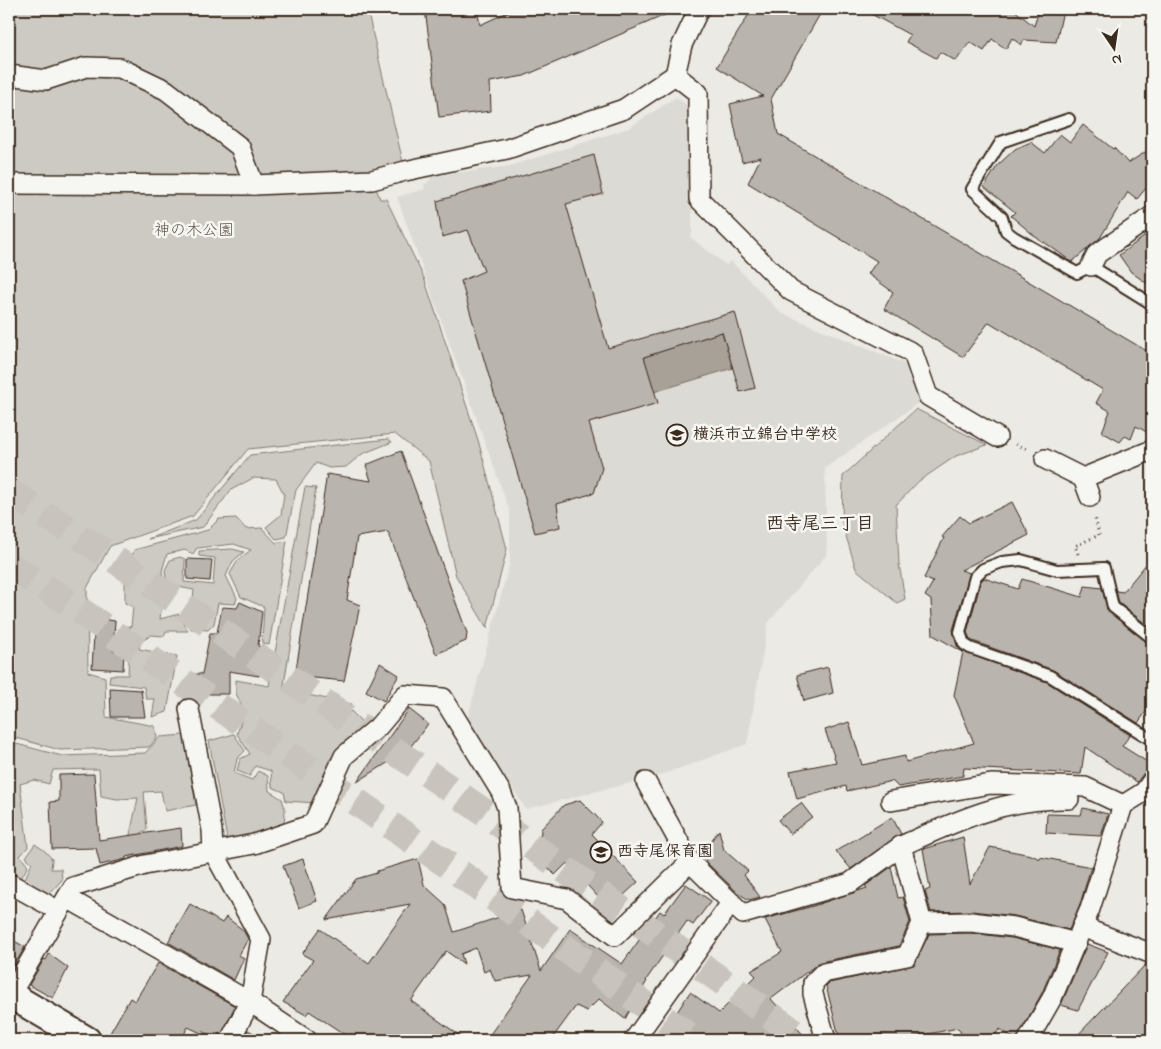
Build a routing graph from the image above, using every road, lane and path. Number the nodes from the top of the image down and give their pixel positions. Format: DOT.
graph roads {
  1 [pos="699,9"];
  2 [pos="9,75"];
  3 [pos="675,75"];
  4 [pos="1069,119"];
  5 [pos="9,184"];
  6 [pos="254,185"];
  7 [pos="1152,216"];
  8 [pos="1091,266"];
  9 [pos="1152,304"];
  10 [pos="997,436"];
  11 [pos="1152,451"];
  12 [pos="1045,459"];
  13 [pos="1083,478"];
  14 [pos="1090,497"];
  15 [pos="1104,568"];
  16 [pos="1152,638"];
  17 [pos="189,709"];
  18 [pos="1152,740"];
  19 [pos="1152,781"];
  20 [pos="646,782"];
  21 [pos="891,801"];
  22 [pos="1122,808"];
  23 [pos="901,846"];
  24 [pos="213,851"];
  25 [pos="690,862"];
  26 [pos="9,883"];
  27 [pos="731,903"];
  28 [pos="63,904"];
  29 [pos="922,923"];
  30 [pos="1079,935"];
  31 [pos="1152,954"];
  32 [pos="9,995"];
  33 [pos="250,1002"];
  34 [pos="87,1040"];
  35 [pos="230,1040"];
  36 [pos="307,1040"];
  37 [pos="634,1040"];
  38 [pos="826,1040"];
  39 [pos="1028,1040"];
  1 -- 3 [label="street"];
  2 -- 6 [label="street"];
  3 -- 6 [label="street"];
  3 -- 10 [label="street"];
  4 -- 8 [label="lane"];
  5 -- 6 [label="street"];
  7 -- 8 [label="street"];
  8 -- 9 [label="lane"];
  10 -- 12 [label="path"];
  11 -- 13 [label="street"];
  12 -- 13 [label="street"];
  13 -- 14 [label="street"];
  14 -- 15 [label="path"];
  15 -- 16 [label="lane"];
  15 -- 18 [label="lane"];
  17 -- 24 [label="street"];
  19 -- 22 [label="street"];
  20 -- 25 [label="street"];
  21 -- 22 [label="street"];
  22 -- 23 [label="street"];
  22 -- 30 [label="street"];
  23 -- 27 [label="street"];
  23 -- 29 [label="street"];
  24 -- 25 [label="street"];
  24 -- 28 [label="street"];
  24 -- 33 [label="street"];
  25 -- 27 [label="street"];
  26 -- 28 [label="street"];
  27 -- 37 [label="street"];
  28 -- 32 [label="street"];
  28 -- 33 [label="street"];
  29 -- 30 [label="street"];
  29 -- 38 [label="street"];
  30 -- 31 [label="street"];
  30 -- 39 [label="street"];
  32 -- 34 [label="street"];
  33 -- 35 [label="street"];
  33 -- 36 [label="street"];
}
